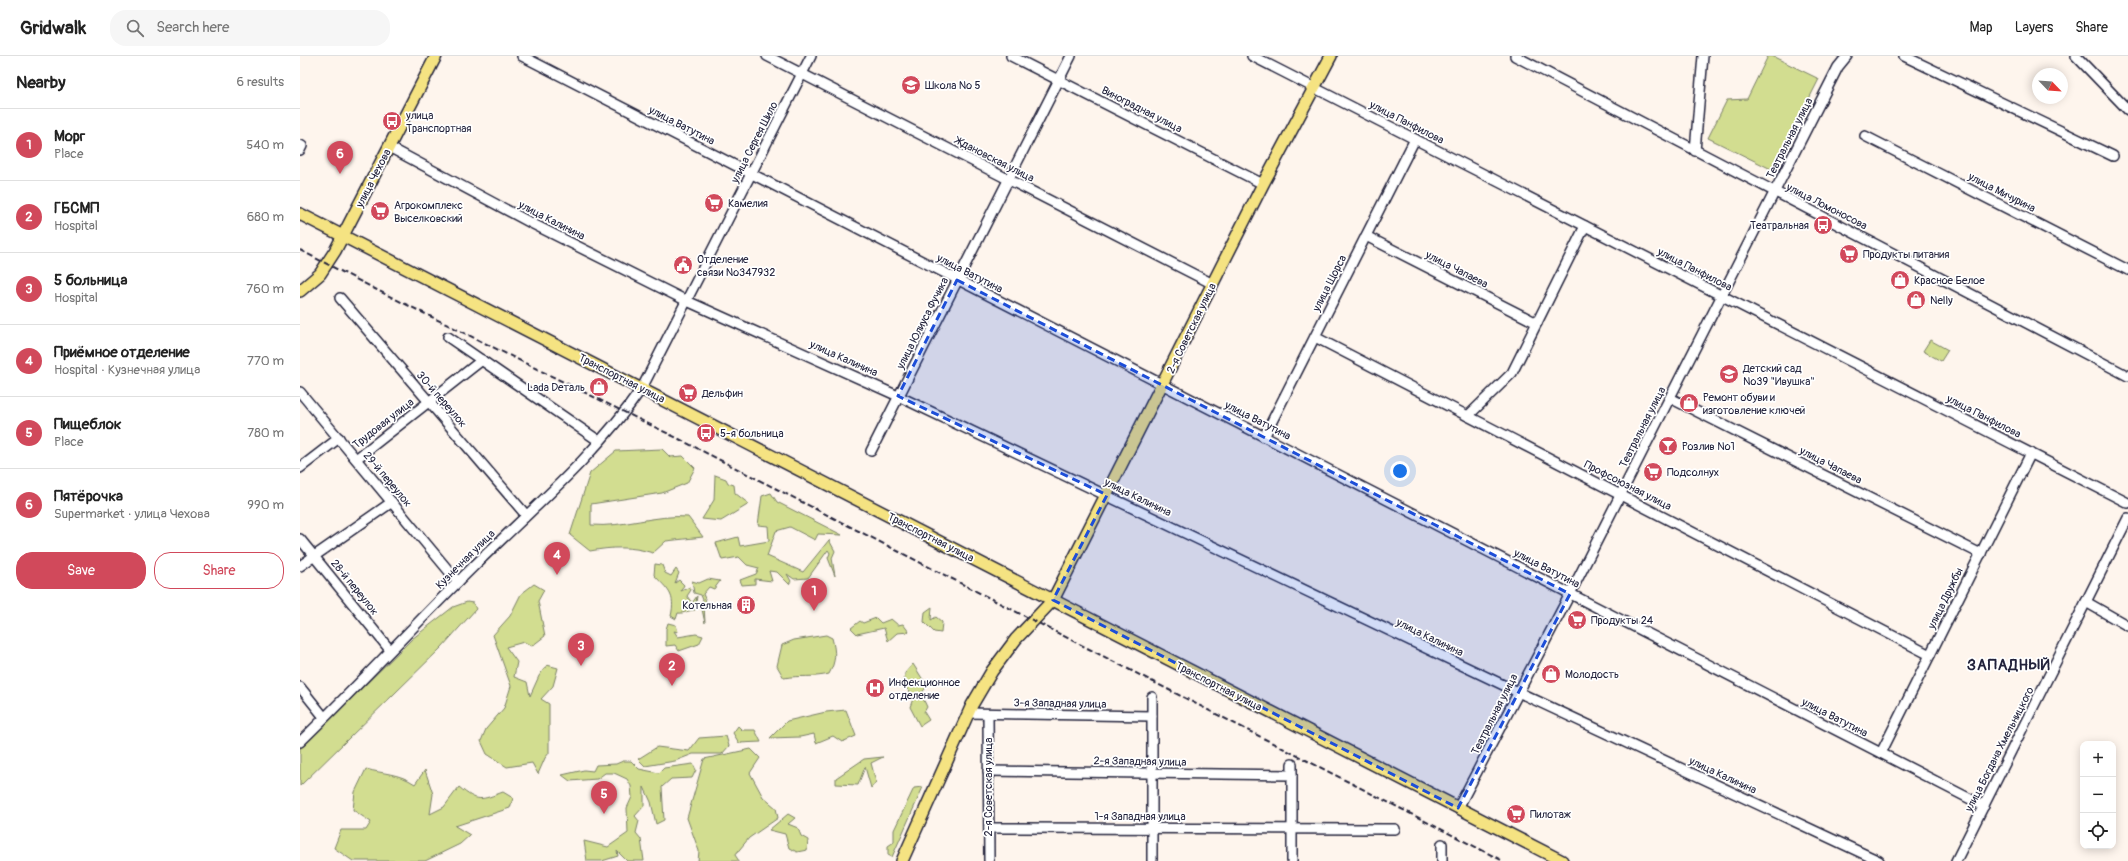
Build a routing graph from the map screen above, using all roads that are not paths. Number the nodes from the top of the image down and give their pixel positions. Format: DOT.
graph roads {
  1 [pos="436,56"];
  2 [pos="522,56"];
  3 [pos="767,56"];
  4 [pos="812,56"];
  5 [pos="1010,56"];
  6 [pos="1071,56"];
  7 [pos="1252,56"];
  8 [pos="1331,56"];
  9 [pos="1515,56"];
  10 [pos="1703,56"];
  11 [pos="1847,56"];
  12 [pos="1904,56"];
  13 [pos="2076,56"];
  14 [pos="802,74"];
  15 [pos="1058,80"];
  16 [pos="1314,87"];
  17 [pos="2128,110"];
  18 [pos="1865,136"];
  19 [pos="1415,139"];
  20 [pos="300,145"];
  21 [pos="389,147"];
  22 [pos="300,150"];
  23 [pos="1695,150"];
  24 [pos="2113,156"];
  25 [pos="751,174"];
  26 [pos="1008,179"];
  27 [pos="1262,184"];
  28 [pos="1775,192"];
  29 [pos="300,214"];
  30 [pos="1585,226"];
  31 [pos="1366,236"];
  32 [pos="343,237"];
  33 [pos="2128,270"];
  34 [pos="957,280"];
  35 [pos="1213,284"];
  36 [pos="300,292"];
  37 [pos="1722,296"];
  38 [pos="340,298"];
  39 [pos="687,301"];
  40 [pos="1537,323"];
  41 [pos="448,337"];
  42 [pos="1315,337"];
  43 [pos="482,360"];
  44 [pos="2128,376"];
  45 [pos="1163,385"];
  46 [pos="642,388"];
  47 [pos="300,392"];
  48 [pos="898,396"];
  49 [pos="1670,398"];
  50 [pos="429,402"];
  51 [pos="1468,416"];
  52 [pos="1264,437"];
  53 [pos="339,438"];
  54 [pos="599,441"];
  55 [pos="871,451"];
  56 [pos="2031,453"];
  57 [pos="356,460"];
  58 [pos="300,468"];
  59 [pos="1107,495"];
  60 [pos="1621,495"];
  61 [pos="392,502"];
  62 [pos="2128,503"];
  63 [pos="526,515"];
  64 [pos="2128,518"];
  65 [pos="300,539"];
  66 [pos="1981,554"];
  67 [pos="314,556"];
  68 [pos="300,566"];
  69 [pos="458,582"];
  70 [pos="1570,594"];
  71 [pos="1053,600"];
  72 [pos="2086,602"];
  73 [pos="2128,626"];
  74 [pos="390,650"];
  75 [pos="1930,655"];
  76 [pos="300,687"];
  77 [pos="1518,692"];
  78 [pos="1152,698"];
  79 [pos="968,713"];
  80 [pos="988,714"];
  81 [pos="1152,716"];
  82 [pos="324,717"];
  83 [pos="300,742"];
  84 [pos="1881,753"];
  85 [pos="1292,764"];
  86 [pos="988,771"];
  87 [pos="1152,773"];
  88 [pos="1292,775"];
  89 [pos="1984,806"];
  90 [pos="1458,808"];
  91 [pos="988,828"];
  92 [pos="1152,828"];
  93 [pos="1292,829"];
  94 [pos="1395,829"];
  95 [pos="1442,844"];
  96 [pos="902,861"];
  97 [pos="989,861"];
  98 [pos="1152,861"];
  99 [pos="1292,861"];
  100 [pos="1442,861"];
  101 [pos="1562,861"];
  102 [pos="1879,861"];
  103 [pos="1956,861"];
  1 -- 21 [label="main road, улица Чехова"];
  2 -- 25 [label="street, улица Ватутина"];
  3 -- 14 [label="street, Ждановская улица"];
  4 -- 14 [label="street, улица Сергея Шило"];
  5 -- 15 [label="street, Виноградная улица"];
  6 -- 15 [label="street, улица Юлиуса Фучика"];
  7 -- 16 [label="street, улица Панфилова"];
  8 -- 16 [label="main road, 2-я Советская улица"];
  9 -- 23 [label="street, улица Ломоносова"];
  10 -- 23 [label="street"];
  11 -- 28 [label="street, Театральная улица"];
  12 -- 24 [label="street"];
  13 -- 17 [label="street"];
  14 -- 25 [label="street, улица Сергея Шило"];
  14 -- 26 [label="street, Ждановская улица"];
  15 -- 26 [label="street, улица Юлиуса Фучика"];
  15 -- 27 [label="street, Виноградная улица"];
  16 -- 19 [label="street, улица Панфилова"];
  16 -- 27 [label="main road, 2-я Советская улица"];
  18 -- 33 [label="street, улица Мичурина"];
  19 -- 30 [label="street, улица Панфилова"];
  19 -- 31 [label="street, улица Щорса"];
  20 -- 22 [label="street"];
  21 -- 32 [label="main road, улица Чехова"];
  21 -- 39 [label="street, улица Калинина"];
  23 -- 28 [label="street, улица Ломоносова"];
  25 -- 34 [label="street, улица Ватутина"];
  25 -- 39 [label="street, улица Сергея Шило"];
  26 -- 34 [label="street, улица Юлиуса Фучика"];
  26 -- 35 [label="street, Ждановская улица"];
  27 -- 35 [label="main road, 2-я Советская улица"];
  28 -- 37 [label="street, Театральная улица"];
  28 -- 44 [label="street, улица Ломоносова"];
  29 -- 32 [label="main road, Транспортная улица"];
  30 -- 37 [label="street, улица Панфилова"];
  30 -- 40 [label="street"];
  31 -- 40 [label="street, улица Чапаева"];
  31 -- 42 [label="street, улица Щорса"];
  32 -- 36 [label="main road, улица Чехова"];
  32 -- 46 [label="main road, Транспортная улица"];
  34 -- 45 [label="street, улица Ватутина"];
  34 -- 48 [label="street, улица Юлиуса Фучика"];
  35 -- 45 [label="main road, 2-я Советская улица"];
  37 -- 49 [label="street, Театральная улица"];
  37 -- 56 [label="street, улица Панфилова"];
  38 -- 50 [label="street, 30-й переулок"];
  39 -- 46 [label="street, улица Сергея Шило"];
  39 -- 48 [label="street, улица Калинина"];
  40 -- 51 [label="street"];
  41 -- 43 [label="street"];
  42 -- 51 [label="street, Профсоюзная улица"];
  42 -- 52 [label="street, улица Щорса"];
  43 -- 50 [label="street, Трудовая улица"];
  43 -- 54 [label="street"];
  45 -- 52 [label="street, улица Ватутина"];
  45 -- 59 [label="main road, 2-я Советская улица"];
  46 -- 54 [label="street, Кузнечная улица"];
  46 -- 71 [label="main road, Транспортная улица"];
  47 -- 53 [label="street, 29-й переулок"];
  48 -- 55 [label="street, улица Юлиуса Фучика"];
  48 -- 59 [label="street, улица Калинина"];
  49 -- 60 [label="street, Театральная улица"];
  49 -- 66 [label="street, улица Чапаева"];
  50 -- 57 [label="street, Трудовая улица"];
  50 -- 63 [label="street, 30-й переулок"];
  51 -- 60 [label="street, Профсоюзная улица"];
  52 -- 70 [label="street, улица Ватутина"];
  53 -- 57 [label="street, 29-й переулок"];
  53 -- 58 [label="street, Трудовая улица"];
  54 -- 63 [label="street, Кузнечная улица"];
  56 -- 62 [label="street, улица Панфилова"];
  56 -- 66 [label="street, улица Дружбы"];
  57 -- 61 [label="street, 29-й переулок"];
  59 -- 71 [label="main road, 2-я Советская улица"];
  59 -- 77 [label="street, улица Калинина"];
  60 -- 70 [label="street, Театральная улица"];
  60 -- 75 [label="street, Профсоюзная улица"];
  61 -- 67 [label="street"];
  61 -- 69 [label="street, 29-й переулок"];
  63 -- 69 [label="street, Кузнечная улица"];
  64 -- 72 [label="street, улица Богдана Хмельницкого"];
  65 -- 67 [label="street, 28-й переулок"];
  66 -- 75 [label="street, улица Дружбы"];
  67 -- 68 [label="street"];
  67 -- 74 [label="street, 28-й переулок"];
  69 -- 74 [label="street, Кузнечная улица"];
  70 -- 77 [label="street, Театральная улица"];
  70 -- 84 [label="street, улица Ватутина"];
  71 -- 79 [label="main road, 2-я Советская улица"];
  71 -- 90 [label="main road, Транспортная улица"];
  72 -- 73 [label="street"];
  72 -- 89 [label="street, улица Богдана Хмельницкого"];
  74 -- 82 [label="street, Кузнечная улица"];
  75 -- 84 [label="street, улица Дружбы"];
  76 -- 82 [label="street"];
  77 -- 90 [label="street, Театральная улица"];
  77 -- 102 [label="street, улица Калинина"];
  78 -- 81 [label="street"];
  79 -- 80 [label="street, 3-я Западная улица"];
  79 -- 96 [label="main road, 2-я Советская улица"];
  80 -- 81 [label="street, 3-я Западная улица"];
  80 -- 86 [label="street, 2-я Советская улица"];
  81 -- 87 [label="street"];
  82 -- 83 [label="street, Кузнечная улица"];
  84 -- 89 [label="street, улица Ватутина"];
  85 -- 88 [label="street"];
  86 -- 87 [label="street, 2-я Западная улица"];
  86 -- 91 [label="street, 2-я Советская улица"];
  87 -- 88 [label="street, 2-я Западная улица"];
  87 -- 92 [label="street"];
  88 -- 93 [label="street"];
  89 -- 103 [label="street, улица Богдана Хмельницкого"];
  90 -- 101 [label="main road, Транспортная улица"];
  91 -- 92 [label="street, 1-я Западная улица"];
  91 -- 97 [label="street, 2-я Советская улица"];
  92 -- 93 [label="street, 1-я Западная улица"];
  92 -- 98 [label="street"];
  93 -- 94 [label="street, 1-я Западная улица"];
  93 -- 99 [label="street"];
  95 -- 100 [label="street"];
}
